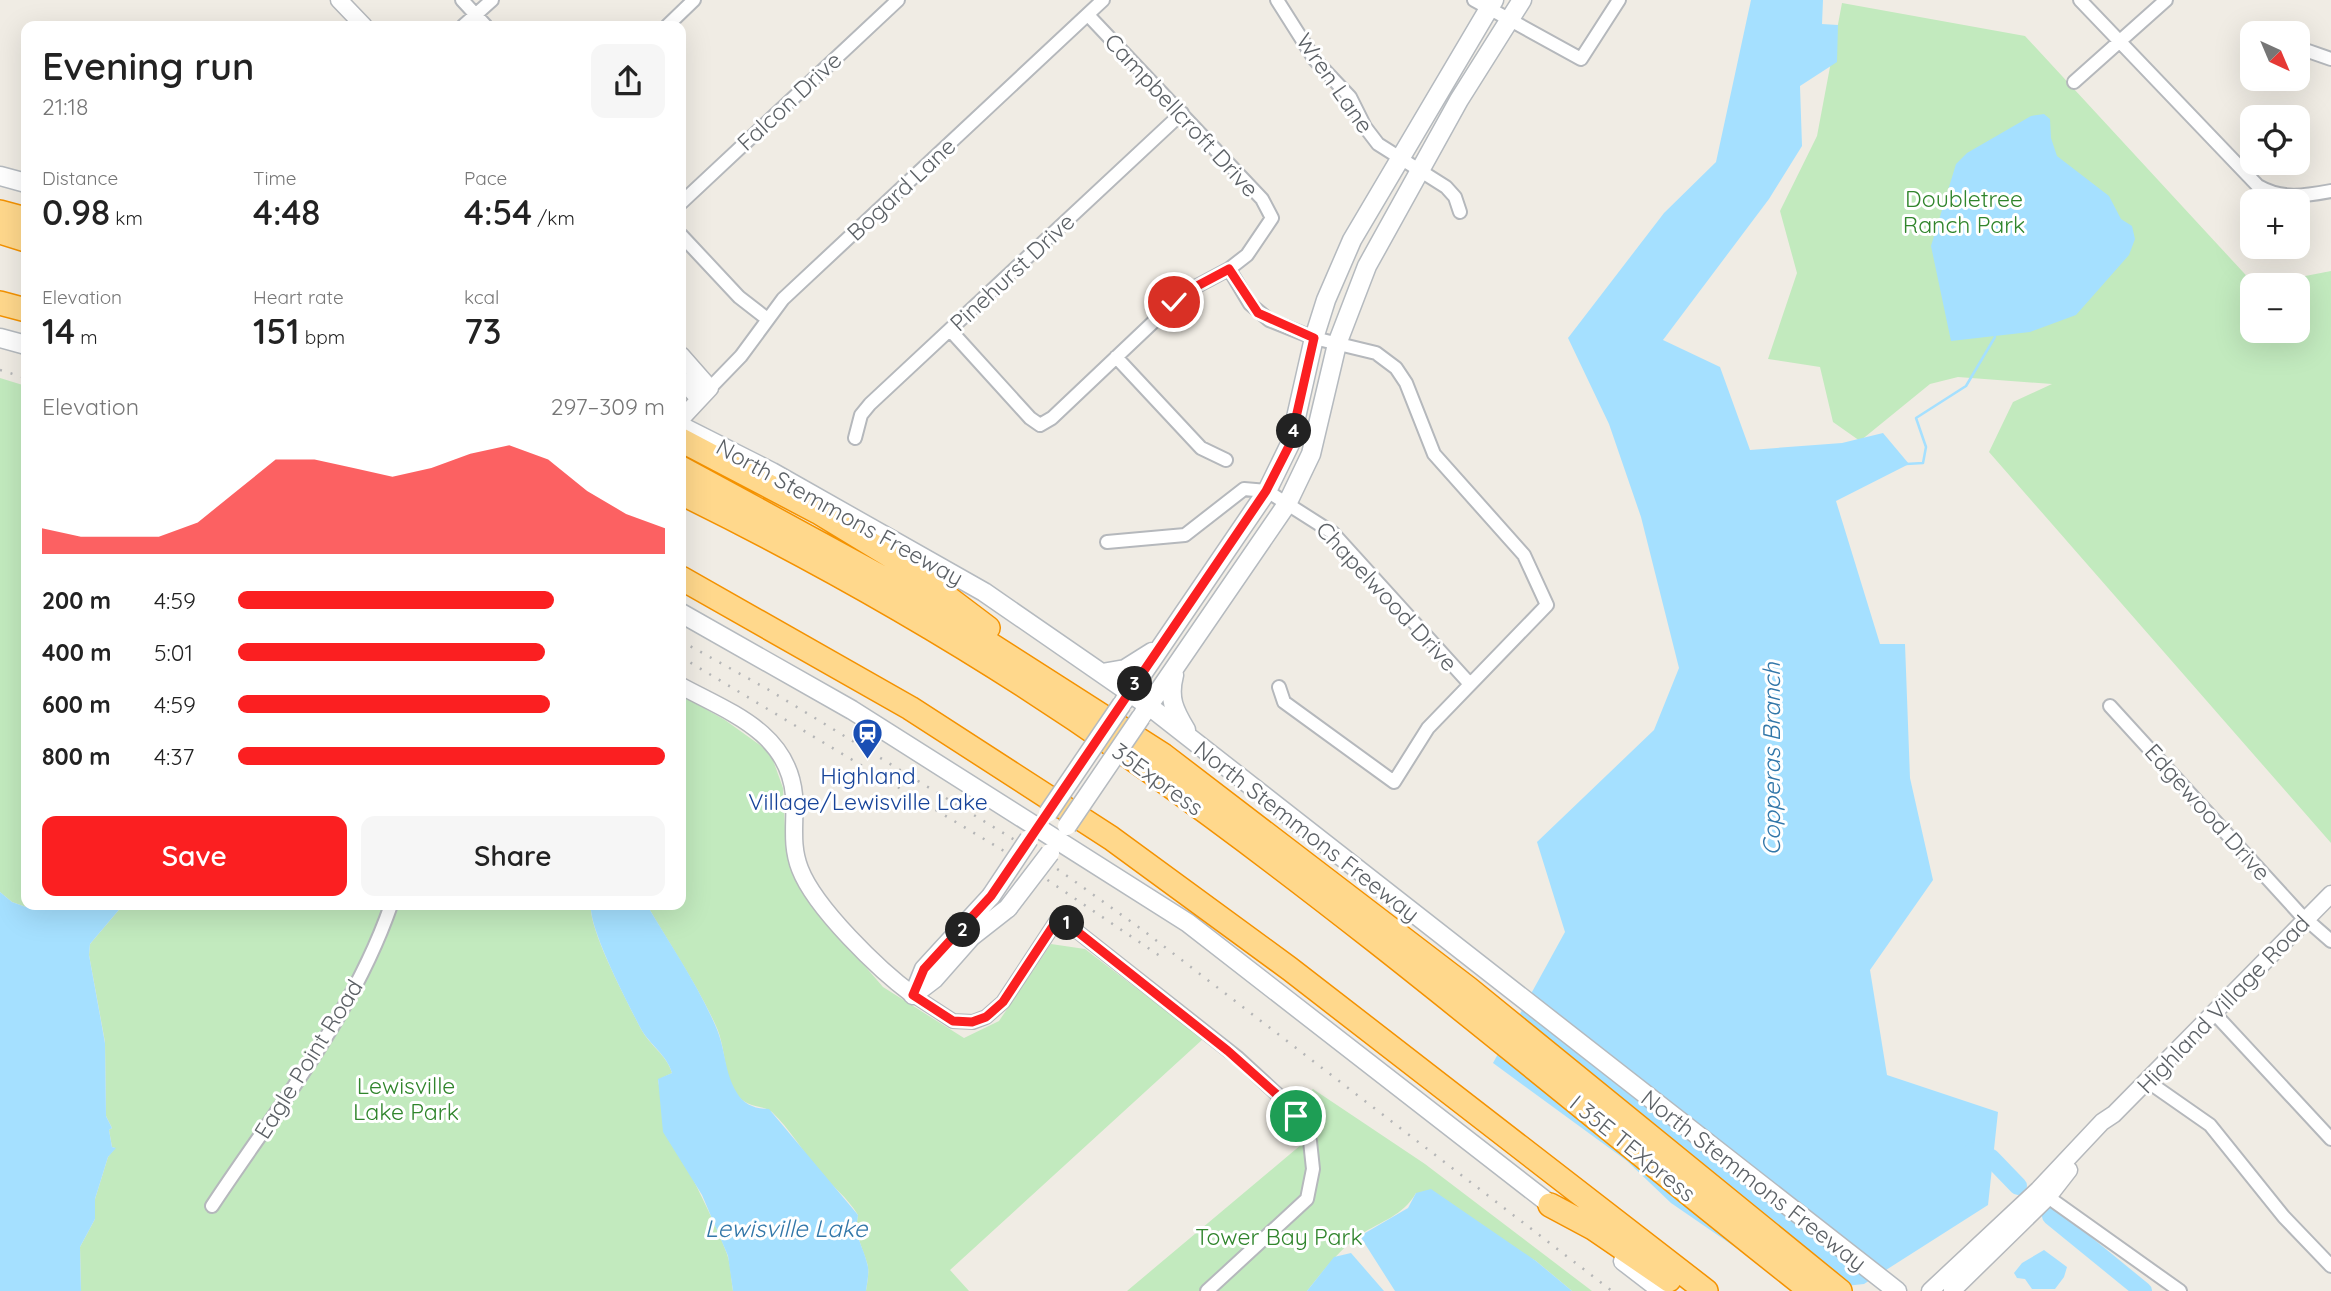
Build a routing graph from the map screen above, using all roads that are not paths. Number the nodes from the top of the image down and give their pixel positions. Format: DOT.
graph roads {
  1 [pos="339,0"];
  2 [pos="462,0"];
  3 [pos="492,0"];
  4 [pos="694,0"];
  5 [pos="898,0"];
  6 [pos="1103,0"];
  7 [pos="1277,0"];
  8 [pos="1522,0"];
  9 [pos="1619,0"];
  10 [pos="2080,0"];
  11 [pos="2166,0"];
  12 [pos="1485,3"];
  13 [pos="476,15"];
  14 [pos="1088,15"];
  15 [pos="359,21"];
  16 [pos="469,21"];
  17 [pos="481,21"];
  18 [pos="672,21"];
  19 [pos="1509,22"];
  20 [pos="2121,42"];
  21 [pos="2310,52"];
  22 [pos="2331,59"];
  23 [pos="2074,82"];
  24 [pos="1182,113"];
  25 [pos="1402,158"];
  26 [pos="1421,169"];
  27 [pos="0,176"];
  28 [pos="21,182"];
  29 [pos="2331,191"];
  30 [pos="686,198"];
  31 [pos="0,212"];
  32 [pos="1460,212"];
  33 [pos="21,218"];
  34 [pos="0,232"];
  35 [pos="0,239"];
  36 [pos="21,240"];
  37 [pos="686,240"];
  38 [pos="21,241"];
  39 [pos="1229,269"];
  40 [pos="0,303"];
  41 [pos="21,309"];
  42 [pos="766,318"];
  43 [pos="951,331"];
  44 [pos="0,338"];
  45 [pos="1314,338"];
  46 [pos="21,344"];
  47 [pos="1337,344"];
  48 [pos="1116,357"];
  49 [pos="686,363"];
  50 [pos="686,382"];
  51 [pos="705,394"];
  52 [pos="686,414"];
  53 [pos="686,429"];
  54 [pos="855,438"];
  55 [pos="686,443"];
  56 [pos="1226,460"];
  57 [pos="686,471"];
  58 [pos="1266,491"];
  59 [pos="686,496"];
  60 [pos="1287,504"];
  61 [pos="1107,542"];
  62 [pos="686,581"];
  63 [pos="686,616"];
  64 [pos="1161,646"];
  65 [pos="1016,659"];
  66 [pos="1177,664"];
  67 [pos="1102,673"];
  68 [pos="1469,683"];
  69 [pos="1279,687"];
  70 [pos="686,689"];
  71 [pos="1125,698"];
  72 [pos="2110,706"];
  73 [pos="1145,712"];
  74 [pos="1192,739"];
  75 [pos="1033,834"];
  76 [pos="1054,848"];
  77 [pos="2331,894"];
  78 [pos="389,910"];
  79 [pos="2306,918"];
  80 [pos="2331,941"];
  81 [pos="913,995"];
  82 [pos="1463,996"];
  83 [pos="2214,1013"];
  84 [pos="2147,1081"];
  85 [pos="2331,1139"];
  86 [pos="2043,1194"];
  87 [pos="1550,1205"];
  88 [pos="212,1206"];
  89 [pos="2331,1266"];
  90 [pos="1893,1288"];
  91 [pos="1953,1290"];
  92 [pos="1207,1291"];
  93 [pos="1662,1291"];
  94 [pos="1684,1291"];
  95 [pos="1706,1291"];
  96 [pos="1811,1291"];
  97 [pos="1840,1291"];
  98 [pos="1930,1291"];
  99 [pos="2180,1291"];
  1 -- 15 [label="street"];
  2 -- 13 [label="street"];
  3 -- 13 [label="street"];
  4 -- 18 [label="street"];
  5 -- 30 [label="street, Falcon Drive"];
  6 -- 14 [label="street, Bogard Lane"];
  7 -- 25 [label="street, Wren Lane"];
  8 -- 19 [label="main road"];
  9 -- 19 [label="street"];
  10 -- 20 [label="street"];
  11 -- 20 [label="street"];
  12 -- 19 [label="street"];
  12 -- 25 [label="main road"];
  13 -- 16 [label="street"];
  13 -- 17 [label="street"];
  14 -- 24 [label="street, Campbellcroft Drive"];
  14 -- 42 [label="street, Bogard Lane"];
  19 -- 26 [label="main road"];
  20 -- 23 [label="street"];
  20 -- 29 [label="street"];
  21 -- 22 [label="street"];
  24 -- 39 [label="street, Campbellcroft Drive"];
  24 -- 43 [label="street, Pinehurst Drive"];
  25 -- 26 [label="street, Wren Lane"];
  25 -- 45 [label="main road"];
  26 -- 32 [label="street, Wren Lane"];
  26 -- 47 [label="main road"];
  27 -- 28 [label="main road"];
  31 -- 33 [label="highway"];
  34 -- 36 [label="highway"];
  35 -- 38 [label="highway"];
  37 -- 42 [label="street"];
  39 -- 45 [label="street"];
  39 -- 48 [label="street"];
  40 -- 41 [label="highway"];
  42 -- 51 [label="street, Bogard Lane"];
  43 -- 48 [label="street"];
  43 -- 54 [label="street, Pinehurst Drive"];
  44 -- 46 [label="main road"];
  45 -- 47 [label="street"];
  45 -- 58 [label="main road"];
  47 -- 60 [label="main road"];
  47 -- 68 [label="street"];
  48 -- 56 [label="street"];
  49 -- 51 [label="street"];
  50 -- 51 [label="street"];
  51 -- 52 [label="street"];
  53 -- 67 [label="main road, North Stemmons Freeway"];
  55 -- 65 [label="highway"];
  57 -- 65 [label="highway, North Stemmons Freeway"];
  58 -- 60 [label="street, Chapelwood Drive"];
  58 -- 61 [label="street"];
  58 -- 64 [label="main road"];
  59 -- 82 [label="highway, 35Express"];
  60 -- 66 [label="main road"];
  60 -- 68 [label="street, Chapelwood Drive"];
  62 -- 95 [label="highway"];
  63 -- 75 [label="main road"];
  64 -- 67 [label="main road"];
  64 -- 71 [label="main road"];
  65 -- 82 [label="highway, North Stemmons Freeway"];
  66 -- 73 [label="main road"];
  66 -- 74 [label="main road"];
  67 -- 71 [label="main road, North Stemmons Freeway"];
  68 -- 69 [label="street"];
  70 -- 81 [label="street"];
  71 -- 73 [label="main road, North Stemmons Freeway"];
  71 -- 75 [label="main road, bridge"];
  72 -- 79 [label="street, Edgewood Drive"];
  73 -- 74 [label="main road, North Stemmons Freeway"];
  73 -- 76 [label="main road, bridge"];
  74 -- 90 [label="main road, North Stemmons Freeway"];
  75 -- 76 [label="main road"];
  75 -- 81 [label="main road, bridge"];
  76 -- 81 [label="main road, bridge"];
  76 -- 87 [label="main road"];
  77 -- 79 [label="street, Highland Village Road"];
  78 -- 88 [label="street, Eagle Point Road"];
  79 -- 80 [label="street, Edgewood Drive"];
  79 -- 83 [label="street, Highland Village Road"];
  81 -- 92 [label="street"];
  82 -- 96 [label="highway, I 35E TEXpress"];
  82 -- 97 [label="highway, North Stemmons Freeway"];
  83 -- 84 [label="street, Highland Village Road"];
  83 -- 85 [label="street"];
  84 -- 86 [label="street, Highland Village Road"];
  84 -- 89 [label="street"];
  86 -- 91 [label="street, Highland Village Road"];
  86 -- 98 [label="street, Highland Village Road"];
  86 -- 99 [label="street"];
  87 -- 93 [label="main road"];
  87 -- 94 [label="highway"];
}
